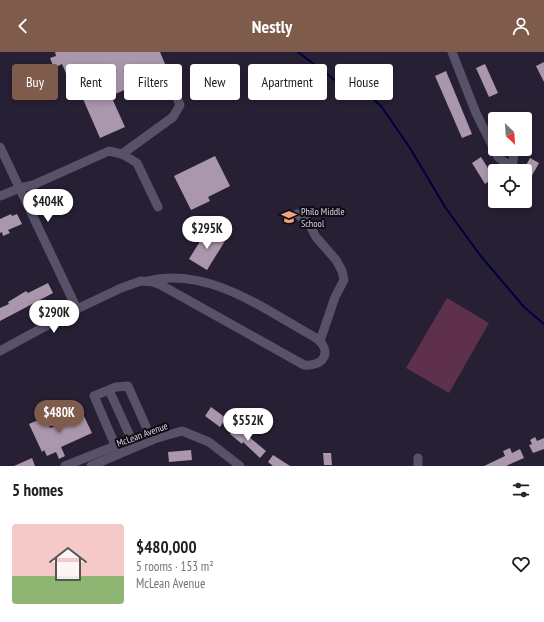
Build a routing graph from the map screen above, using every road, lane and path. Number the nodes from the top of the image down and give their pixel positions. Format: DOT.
graph roads {
  1 [pos="452,52"];
  2 [pos="178,100"];
  3 [pos="484,126"];
  4 [pos="488,130"];
  5 [pos="488,138"];
  6 [pos="0,146"];
  7 [pos="122,154"];
  8 [pos="497,156"];
  9 [pos="514,156"];
  10 [pos="20,188"];
  11 [pos="0,196"];
  12 [pos="158,206"];
  13 [pos="297,214"];
  14 [pos="147,281"];
  15 [pos="77,309"];
  16 [pos="320,341"];
  17 [pos="0,351"];
  18 [pos="110,390"];
  19 [pos="152,440"];
  20 [pos="135,447"];
  21 [pos="117,450"];
  22 [pos="238,465"];
  23 [pos="65,466"];
  24 [pos="90,466"];
  1 -- 3 [label="street"];
  2 -- 7 [label="street"];
  3 -- 4 [label="street"];
  3 -- 5 [label="street"];
  6 -- 10 [label="street"];
  7 -- 10 [label="street"];
  7 -- 12 [label="street"];
  8 -- 9 [label="street"];
  10 -- 11 [label="street"];
  10 -- 15 [label="street"];
  13 -- 16 [label="street"];
  14 -- 15 [label="street"];
  14 -- 16 [label="street"];
  14 -- 16 [label="street"];
  15 -- 17 [label="street"];
  18 -- 19 [label="street"];
  18 -- 20 [label="street"];
  18 -- 21 [label="street"];
  19 -- 20 [label="street, McLean Avenue"];
  19 -- 22 [label="street, McLean Avenue"];
  20 -- 21 [label="street, McLean Avenue"];
  21 -- 23 [label="street"];
  21 -- 24 [label="street, McLean Avenue"];
}
